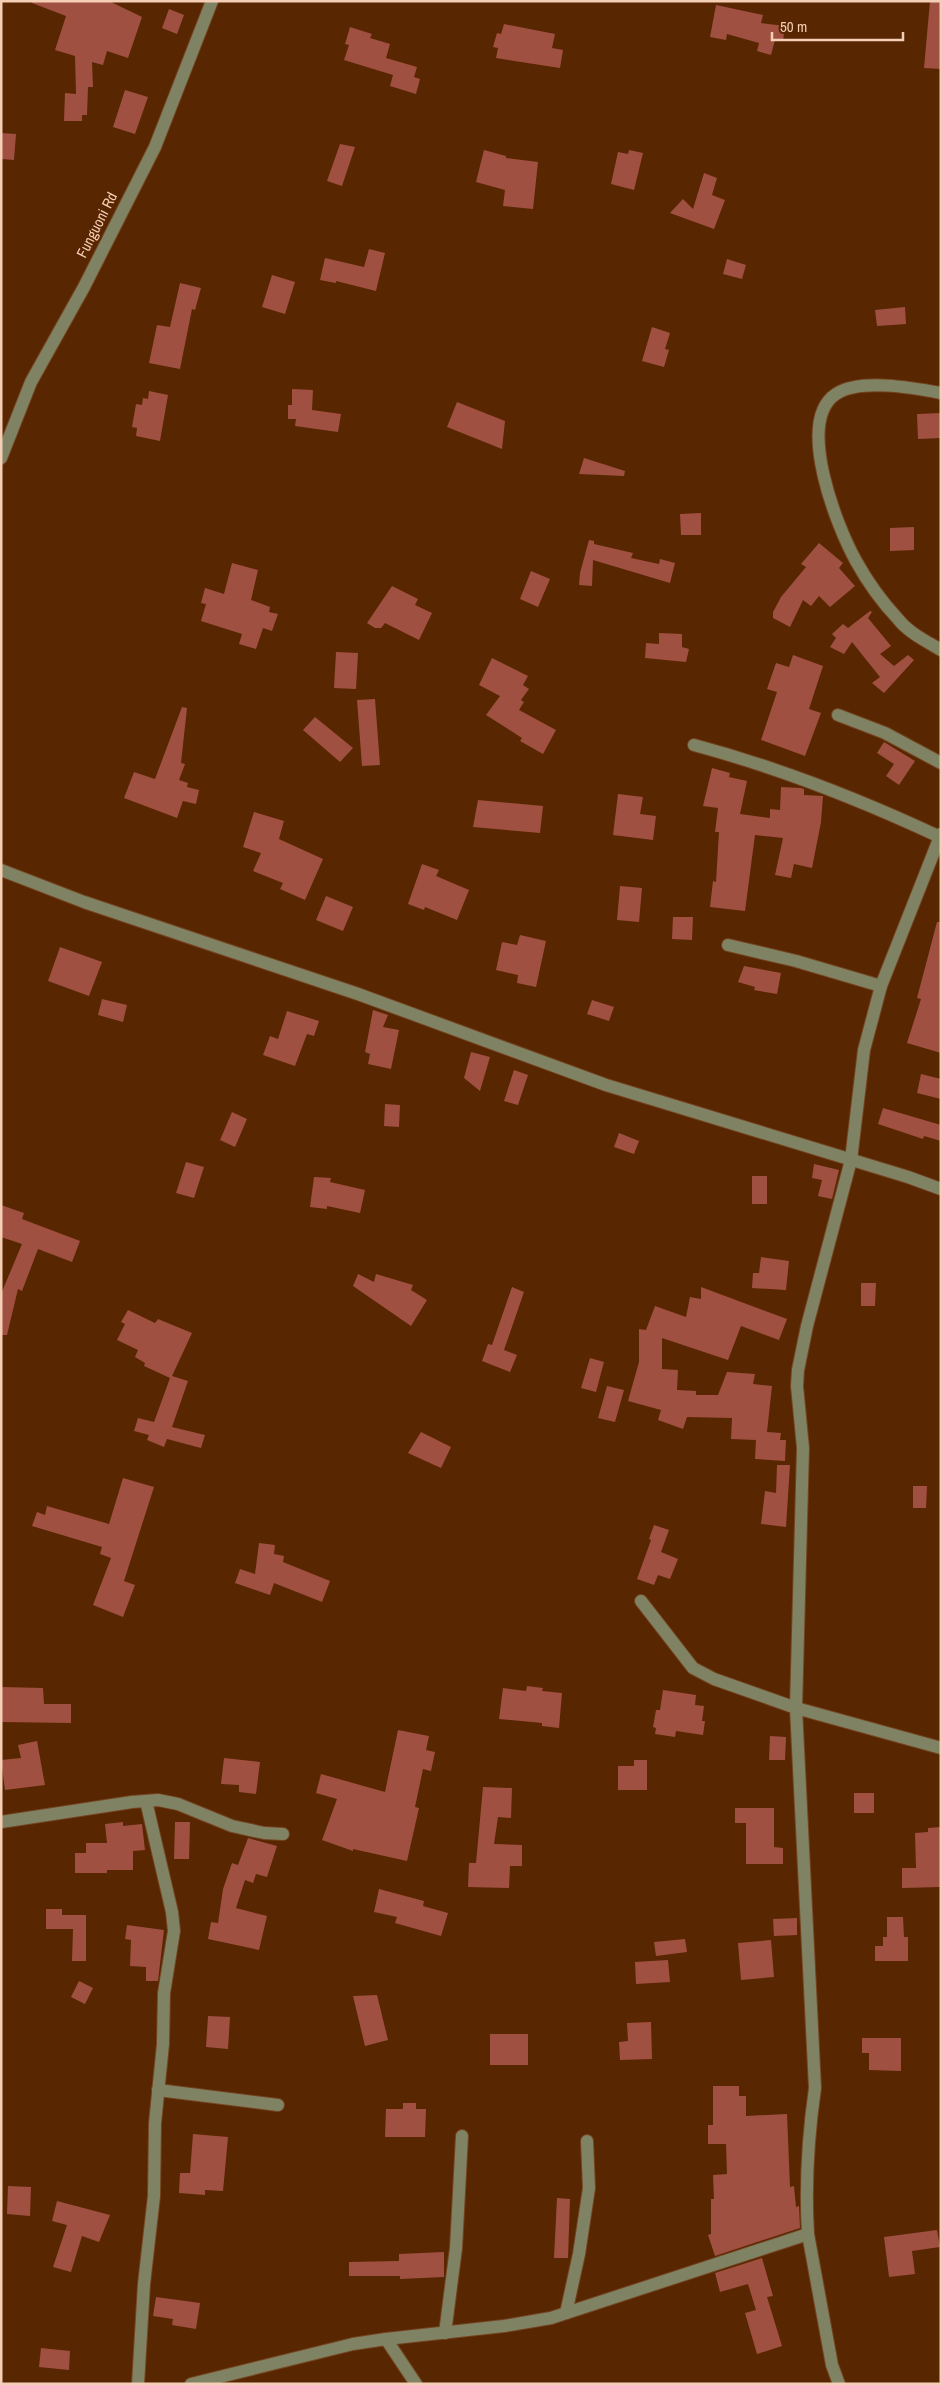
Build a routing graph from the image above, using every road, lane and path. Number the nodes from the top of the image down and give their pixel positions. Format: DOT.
graph roads {
  1 [pos="212,1"];
  2 [pos="941,393"];
  3 [pos="1,458"];
  4 [pos="941,650"];
  5 [pos="838,715"];
  6 [pos="694,745"];
  7 [pos="941,763"];
  8 [pos="940,835"];
  9 [pos="1,870"];
  10 [pos="728,945"];
  11 [pos="881,986"];
  12 [pos="851,1160"];
  13 [pos="941,1189"];
  14 [pos="641,1601"];
  15 [pos="796,1708"];
  16 [pos="941,1748"];
  17 [pos="146,1801"];
  18 [pos="1,1822"];
  19 [pos="283,1834"];
  20 [pos="158,2090"];
  21 [pos="278,2104"];
  22 [pos="462,2136"];
  23 [pos="587,2141"];
  24 [pos="808,2234"];
  25 [pos="566,2313"];
  26 [pos="445,2332"];
  27 [pos="386,2339"];
  28 [pos="138,2384"];
  29 [pos="191,2384"];
  30 [pos="416,2384"];
  31 [pos="839,2384"];
  1 -- 3 [label="street, Funguoni Rd"];
  2 -- 4 [label="street"];
  5 -- 7 [label="street"];
  6 -- 8 [label="street"];
  8 -- 11 [label="street"];
  9 -- 12 [label="street"];
  10 -- 11 [label="street"];
  11 -- 12 [label="street"];
  12 -- 13 [label="street"];
  12 -- 15 [label="street"];
  14 -- 15 [label="street"];
  15 -- 16 [label="street"];
  15 -- 24 [label="street"];
  17 -- 18 [label="street"];
  17 -- 19 [label="street"];
  17 -- 20 [label="street"];
  20 -- 21 [label="street"];
  20 -- 28 [label="street"];
  22 -- 26 [label="street"];
  23 -- 25 [label="street"];
  24 -- 25 [label="street"];
  24 -- 31 [label="street"];
  25 -- 26 [label="street"];
  26 -- 27 [label="street"];
  27 -- 29 [label="street"];
  27 -- 30 [label="street"];
}
